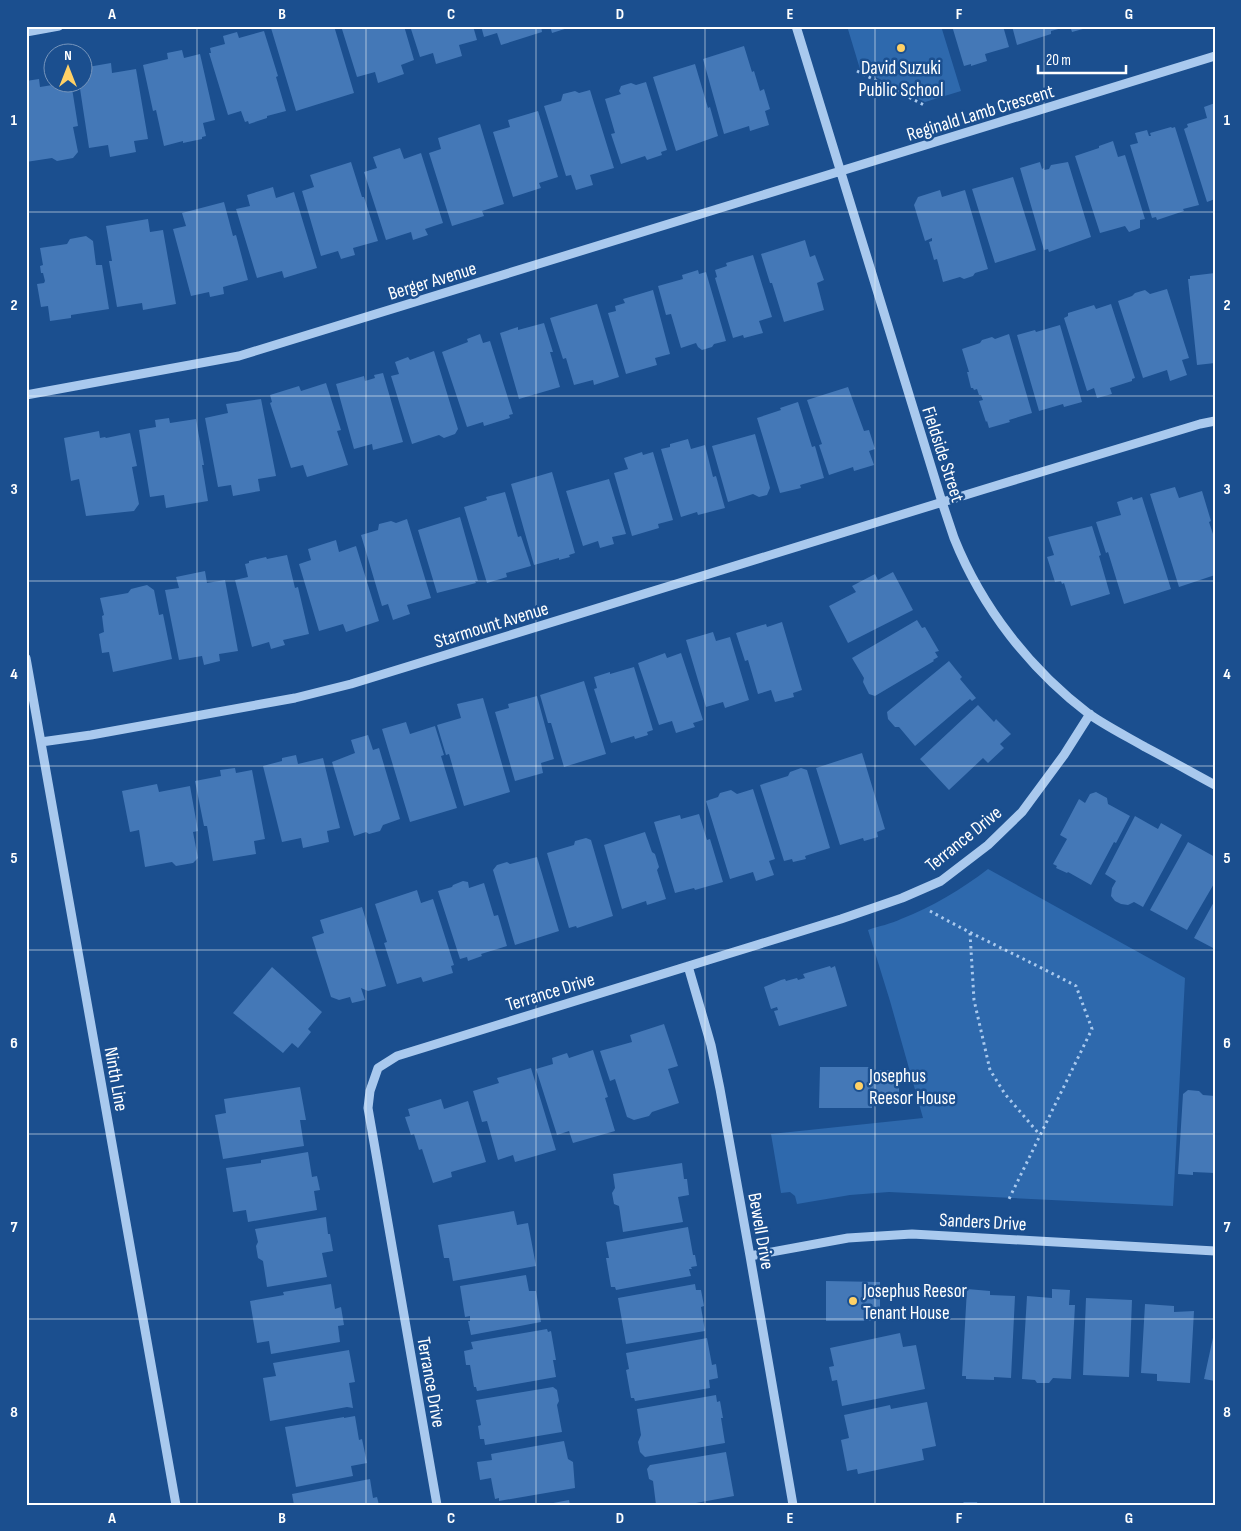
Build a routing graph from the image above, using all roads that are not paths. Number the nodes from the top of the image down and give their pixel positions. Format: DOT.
graph roads {
  1 [pos="59,26"];
  2 [pos="796,26"];
  3 [pos="26,32"];
  4 [pos="1215,56"];
  5 [pos="841,172"];
  6 [pos="26,395"];
  7 [pos="1215,421"];
  8 [pos="942,502"];
  9 [pos="26,658"];
  10 [pos="1090,714"];
  11 [pos="41,742"];
  12 [pos="1215,785"];
  13 [pos="688,966"];
  14 [pos="1215,1251"];
  15 [pos="750,1256"];
  16 [pos="176,1505"];
  17 [pos="437,1505"];
  18 [pos="793,1505"];
  1 -- 3 [label="street"];
  2 -- 5 [label="street, Fieldside Street"];
  4 -- 5 [label="street, Reginald Lamb Crescent"];
  5 -- 6 [label="street, Berger Avenue"];
  5 -- 8 [label="street, Fieldside Street"];
  7 -- 8 [label="street"];
  8 -- 10 [label="street, Fieldside Street"];
  8 -- 11 [label="street, Starmount Avenue"];
  9 -- 11 [label="street, Ninth Line"];
  10 -- 12 [label="street, Fieldside Street"];
  10 -- 13 [label="street, Terrance Drive"];
  11 -- 16 [label="street, Ninth Line"];
  13 -- 15 [label="street, Bewell Drive"];
  13 -- 17 [label="street, Terrance Drive"];
  14 -- 15 [label="street, Sanders Drive"];
  15 -- 18 [label="street, Bewell Drive"];
}
